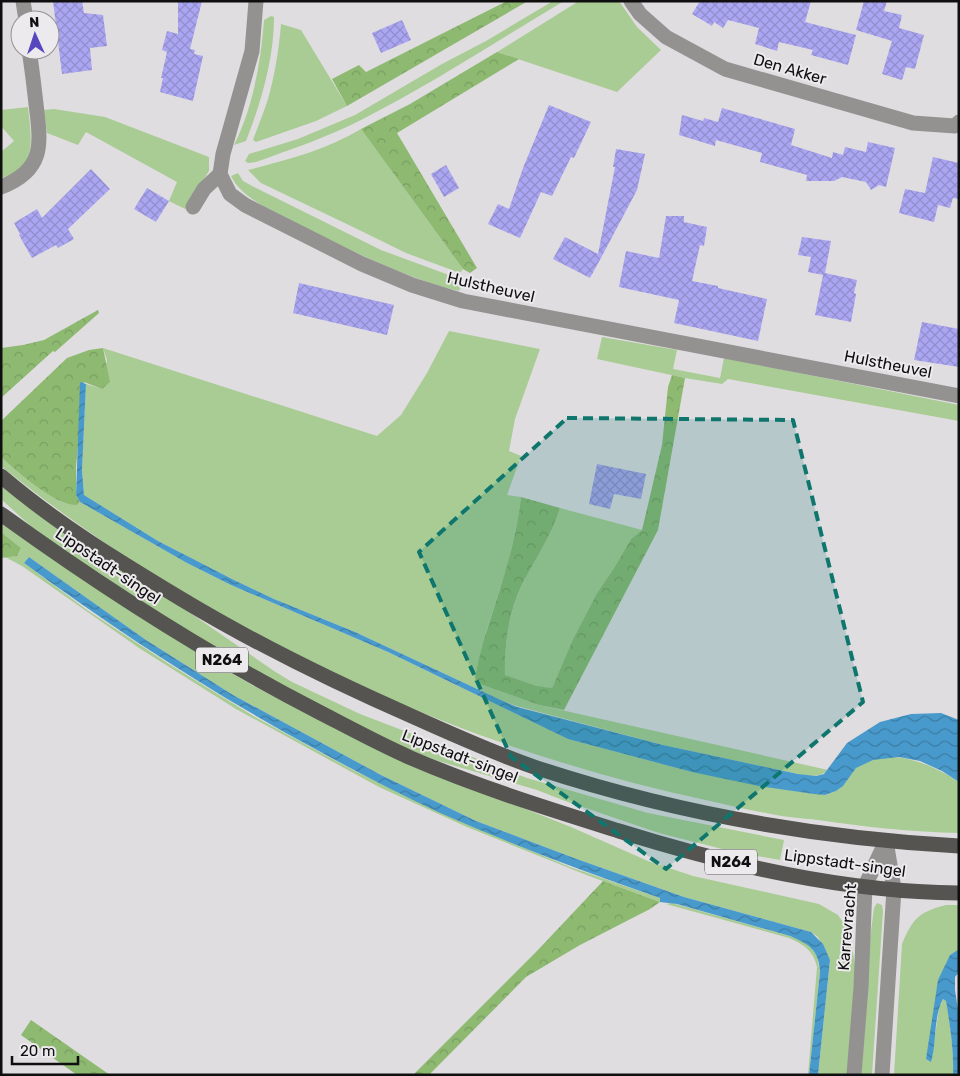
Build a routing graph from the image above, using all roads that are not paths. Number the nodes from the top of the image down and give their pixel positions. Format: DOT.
graph roads {
  1 [pos="256,1"];
  2 [pos="631,1"];
  3 [pos="30,60"];
  4 [pos="959,122"];
  5 [pos="220,174"];
  6 [pos="1,187"];
  7 [pos="194,207"];
  8 [pos="959,396"];
  9 [pos="1,476"];
  10 [pos="1,514"];
  11 [pos="886,841"];
  12 [pos="959,846"];
  13 [pos="865,886"];
  14 [pos="894,889"];
  15 [pos="959,893"];
  16 [pos="854,1075"];
  17 [pos="882,1075"];
  1 -- 5 [label="street"];
  2 -- 4 [label="street, Den Akker"];
  3 -- 6 [label="street"];
  5 -- 7 [label="street"];
  5 -- 8 [label="street, Hulstheuvel"];
  9 -- 11 [label="main road, Lippstadt-singel / N264"];
  10 -- 13 [label="main road, Lippstadt-singel / N264"];
  11 -- 12 [label="main road, Lippstadt-singel / N264"];
  11 -- 13 [label="street, Karrevracht"];
  11 -- 14 [label="street"];
  13 -- 14 [label="main road, Lippstadt-singel / N264"];
  13 -- 16 [label="street, Karrevracht"];
  14 -- 15 [label="main road, Lippstadt-singel / N264"];
  14 -- 17 [label="street"];
}
